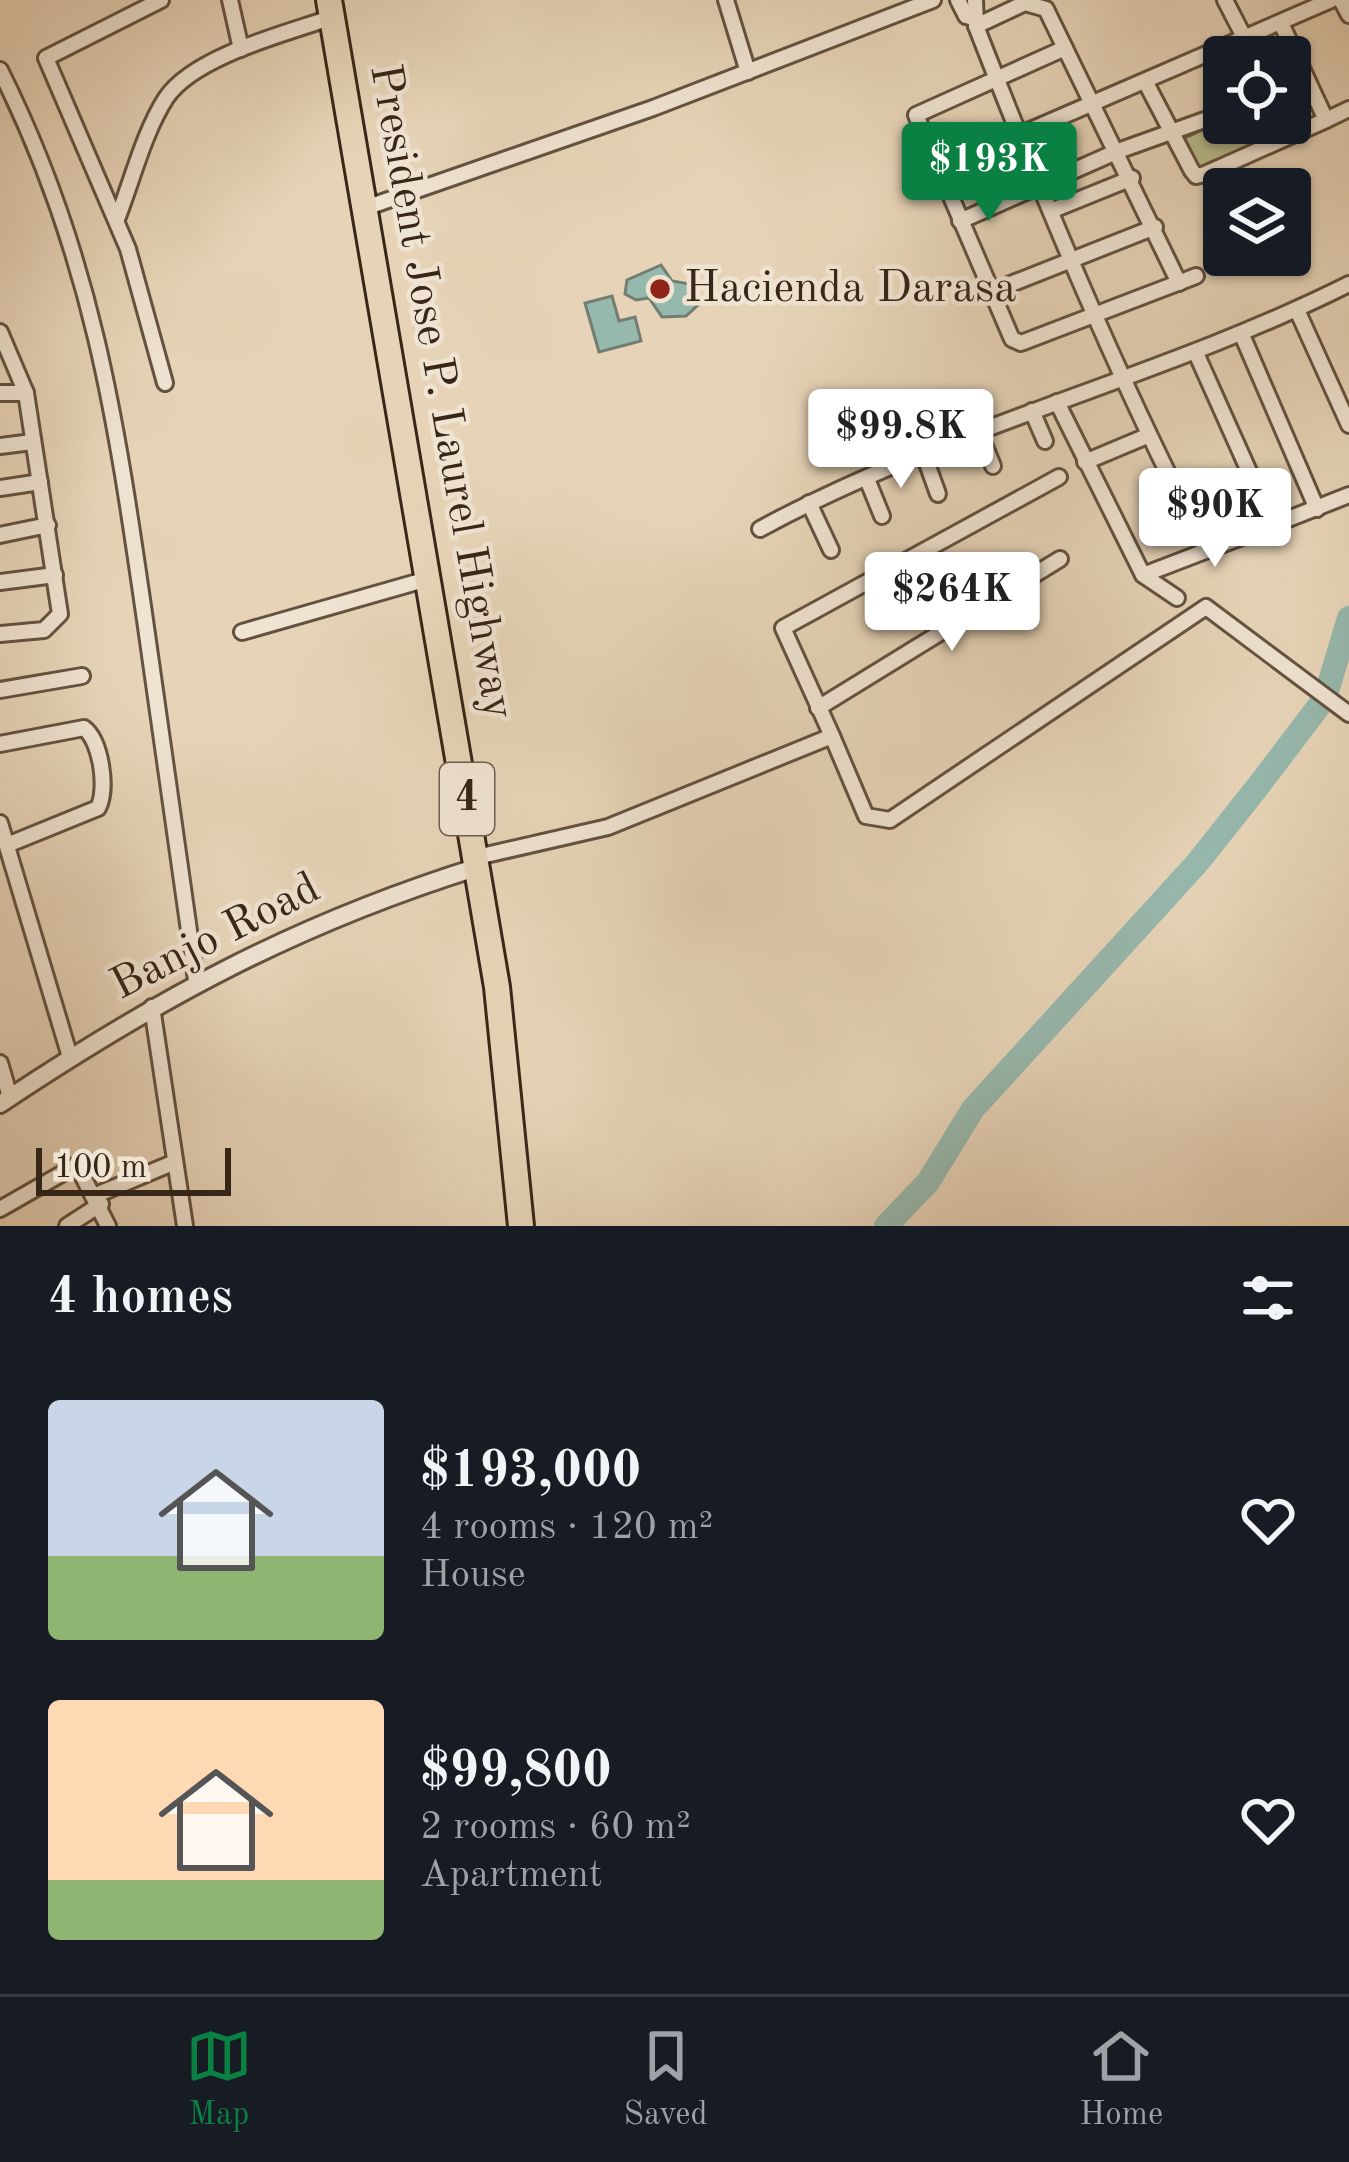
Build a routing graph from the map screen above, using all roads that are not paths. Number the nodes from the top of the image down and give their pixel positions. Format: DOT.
graph roads {
  1 [pos="161,0"];
  2 [pos="230,0"];
  3 [pos="726,0"];
  4 [pos="933,0"];
  5 [pos="958,0"];
  6 [pos="975,0"];
  7 [pos="1225,0"];
  8 [pos="1331,0"];
  9 [pos="1341,0"];
  10 [pos="331,8"];
  11 [pos="1349,15"];
  12 [pos="975,22"];
  13 [pos="1281,23"];
  14 [pos="1243,36"];
  15 [pos="1249,36"];
  16 [pos="1065,48"];
  17 [pos="241,49"];
  18 [pos="1203,61"];
  19 [pos="0,70"];
  20 [pos="748,72"];
  21 [pos="996,78"];
  22 [pos="1144,81"];
  23 [pos="1090,104"];
  24 [pos="1349,109"];
  25 [pos="1326,120"];
  26 [pos="1203,121"];
  27 [pos="1311,126"];
  28 [pos="1173,133"];
  29 [pos="1021,135"];
  30 [pos="1268,144"];
  31 [pos="1118,151"];
  32 [pos="938,170"];
  33 [pos="1132,178"];
  34 [pos="1041,184"];
  35 [pos="368,206"];
  36 [pos="1053,210"];
  37 [pos="117,219"];
  38 [pos="960,220"];
  39 [pos="1155,227"];
  40 [pos="1072,260"];
  41 [pos="1196,277"];
  42 [pos="1179,283"];
  43 [pos="1349,284"];
  44 [pos="993,291"];
  45 [pos="1297,310"];
  46 [pos="1096,316"];
  47 [pos="1242,335"];
  48 [pos="1,340"];
  49 [pos="1196,353"];
  50 [pos="1122,376"];
  51 [pos="165,382"];
  52 [pos="0,393"];
  53 [pos="26,393"];
  54 [pos="1058,402"];
  55 [pos="1032,411"];
  56 [pos="1349,425"];
  57 [pos="980,432"];
  58 [pos="1147,436"];
  59 [pos="1045,441"];
  60 [pos="32,442"];
  61 [pos="0,446"];
  62 [pos="924,455"];
  63 [pos="1085,462"];
  64 [pos="993,466"];
  65 [pos="1059,477"];
  66 [pos="867,479"];
  67 [pos="40,482"];
  68 [pos="0,488"];
  69 [pos="938,494"];
  70 [pos="1349,495"];
  71 [pos="809,503"];
  72 [pos="1317,509"];
  73 [pos="882,516"];
  74 [pos="48,525"];
  75 [pos="1273,525"];
  76 [pos="760,529"];
  77 [pos="0,535"];
  78 [pos="1205,547"];
  79 [pos="831,550"];
  80 [pos="1060,559"];
  81 [pos="55,575"];
  82 [pos="1143,575"];
  83 [pos="431,578"];
  84 [pos="0,582"];
  85 [pos="1177,598"];
  86 [pos="242,632"];
  87 [pos="0,634"];
  88 [pos="82,676"];
  89 [pos="0,690"];
  90 [pos="818,708"];
  91 [pos="1343,712"];
  92 [pos="832,736"];
  93 [pos="0,744"];
  94 [pos="0,823"];
  95 [pos="7,845"];
  96 [pos="478,862"];
  97 [pos="196,980"];
  98 [pos="152,1006"];
  99 [pos="70,1057"];
  100 [pos="0,1063"];
  101 [pos="5,1100"];
  102 [pos="175,1162"];
  103 [pos="98,1200"];
  104 [pos="0,1209"];
  105 [pos="67,1226"];
  106 [pos="108,1226"];
  107 [pos="185,1226"];
  108 [pos="521,1226"];
  1 -- 37 [label="street"];
  2 -- 17 [label="street"];
  3 -- 20 [label="street"];
  4 -- 20 [label="street"];
  5 -- 12 [label="street"];
  6 -- 12 [label="street"];
  7 -- 14 [label="street"];
  8 -- 13 [label="street"];
  9 -- 11 [label="street"];
  10 -- 17 [label="street"];
  10 -- 35 [label="highway, President Jose P. Laurel Highway / 4"];
  12 -- 16 [label="street"];
  12 -- 21 [label="street"];
  13 -- 15 [label="street"];
  13 -- 25 [label="street"];
  16 -- 21 [label="street"];
  16 -- 23 [label="street"];
  17 -- 37 [label="street"];
  18 -- 22 [label="street"];
  19 -- 97 [label="street"];
  20 -- 35 [label="street"];
  21 -- 29 [label="street"];
  21 -- 32 [label="street"];
  22 -- 23 [label="street"];
  22 -- 28 [label="street"];
  23 -- 29 [label="street"];
  23 -- 31 [label="street"];
  24 -- 25 [label="street"];
  25 -- 27 [label="street"];
  26 -- 28 [label="street"];
  28 -- 30 [label="street"];
  28 -- 31 [label="street"];
  29 -- 32 [label="street"];
  29 -- 34 [label="street"];
  31 -- 33 [label="street"];
  31 -- 34 [label="street"];
  32 -- 38 [label="street"];
  33 -- 36 [label="street"];
  33 -- 39 [label="street"];
  34 -- 36 [label="street"];
  34 -- 38 [label="street"];
  35 -- 83 [label="highway, President Jose P. Laurel Highway / 4"];
  36 -- 40 [label="street"];
  37 -- 51 [label="street"];
  38 -- 44 [label="street"];
  39 -- 40 [label="street"];
  39 -- 42 [label="street"];
  40 -- 44 [label="street"];
  40 -- 46 [label="street"];
  41 -- 42 [label="street"];
  42 -- 46 [label="street"];
  43 -- 45 [label="street"];
  44 -- 46 [label="street"];
  45 -- 47 [label="street"];
  45 -- 56 [label="street"];
  46 -- 50 [label="street"];
  47 -- 49 [label="street"];
  47 -- 72 [label="street"];
  48 -- 53 [label="street"];
  49 -- 50 [label="street"];
  49 -- 75 [label="street"];
  50 -- 54 [label="street"];
  50 -- 58 [label="street"];
  52 -- 53 [label="street"];
  53 -- 60 [label="street"];
  54 -- 55 [label="street"];
  54 -- 63 [label="street"];
  55 -- 57 [label="street"];
  55 -- 59 [label="street"];
  57 -- 62 [label="street"];
  57 -- 64 [label="street"];
  58 -- 63 [label="street"];
  58 -- 78 [label="street"];
  60 -- 61 [label="street"];
  60 -- 67 [label="street"];
  62 -- 66 [label="street"];
  62 -- 69 [label="street"];
  63 -- 82 [label="street"];
  65 -- 90 [label="street"];
  66 -- 71 [label="street"];
  66 -- 73 [label="street"];
  67 -- 68 [label="street"];
  67 -- 74 [label="street"];
  70 -- 72 [label="street"];
  71 -- 76 [label="street"];
  71 -- 79 [label="street"];
  72 -- 75 [label="street"];
  74 -- 77 [label="street"];
  74 -- 81 [label="street"];
  75 -- 78 [label="street"];
  78 -- 82 [label="street"];
  80 -- 90 [label="street"];
  81 -- 84 [label="street"];
  81 -- 87 [label="street"];
  82 -- 85 [label="street"];
  83 -- 86 [label="street"];
  83 -- 96 [label="highway, President Jose P. Laurel Highway / 4"];
  88 -- 89 [label="street"];
  90 -- 92 [label="street"];
  91 -- 92 [label="street"];
  92 -- 96 [label="street"];
  93 -- 95 [label="street"];
  94 -- 95 [label="street"];
  95 -- 99 [label="street"];
  96 -- 97 [label="street, Banjo Road"];
  96 -- 108 [label="highway, President Jose P. Laurel Highway / 4"];
  97 -- 98 [label="street, Banjo Road"];
  98 -- 99 [label="street, Banjo Road"];
  98 -- 102 [label="street"];
  99 -- 101 [label="street, Banjo Road"];
  100 -- 101 [label="street"];
  102 -- 103 [label="street"];
  102 -- 107 [label="street"];
  103 -- 104 [label="street"];
  103 -- 105 [label="street"];
  103 -- 106 [label="street"];
}
